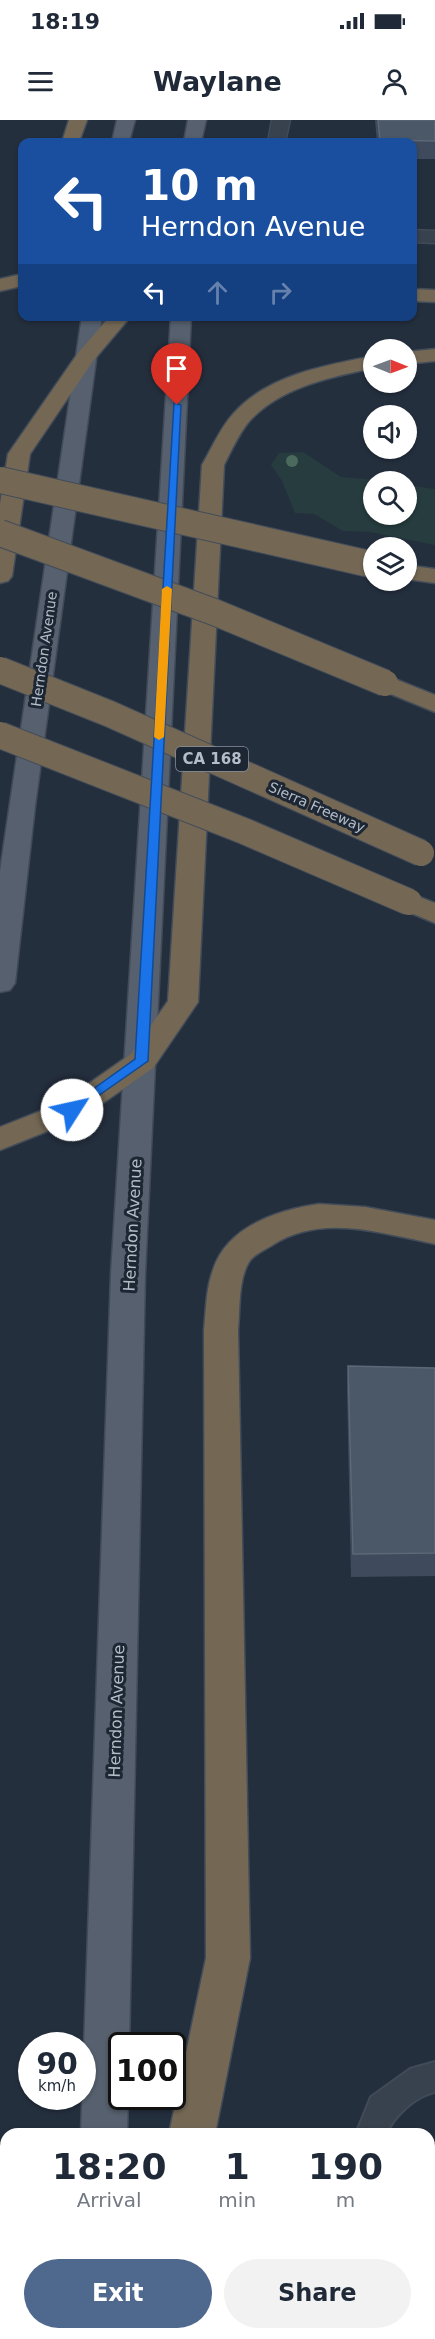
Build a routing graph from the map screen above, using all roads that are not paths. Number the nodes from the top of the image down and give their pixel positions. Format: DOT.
graph roads {
  1 [pos="78,120"];
  2 [pos="126,120"];
  3 [pos="196,120"];
  4 [pos="281,120"];
  5 [pos="72,138"];
  6 [pos="122,138"];
  7 [pos="194,138"];
  8 [pos="278,138"];
  9 [pos="417,236"];
  10 [pos="435,237"];
  11 [pos="18,281"];
  12 [pos="0,285"];
  13 [pos="417,295"];
  14 [pos="435,296"];
  15 [pos="91,321"];
  16 [pos="117,321"];
  17 [pos="181,321"];
  18 [pos="435,355"];
  19 [pos="85,357"];
  20 [pos="417,357"];
  21 [pos="363,365"];
  22 [pos="0,480"];
  23 [pos="0,533"];
  24 [pos="363,562"];
  25 [pos="417,574"];
  26 [pos="0,576"];
  27 [pos="435,576"];
  28 [pos="0,670"];
  29 [pos="435,704"];
  30 [pos="0,735"];
  31 [pos="428,857"];
  32 [pos="435,914"];
  33 [pos="0,983"];
  34 [pos="141,1061"];
  35 [pos="0,1139"];
  36 [pos="435,1232"];
  37 [pos="435,2077"];
  38 [pos="104,2128"];
  39 [pos="193,2128"];
  40 [pos="374,2128"];
  1 -- 5 [label="highway"];
  2 -- 6 [label="main road"];
  3 -- 7 [label="main road"];
  4 -- 8 [label="street"];
  9 -- 10 [label="street"];
  11 -- 12 [label="highway"];
  13 -- 14 [label="highway"];
  15 -- 19 [label="main road, Herndon Avenue"];
  16 -- 19 [label="highway"];
  17 -- 34 [label="main road, Herndon Avenue"];
  18 -- 20 [label="highway"];
  19 -- 26 [label="highway"];
  19 -- 33 [label="main road, Herndon Avenue"];
  21 -- 34 [label="highway"];
  22 -- 24 [label="highway, bridge"];
  23 -- 29 [label="highway, bridge"];
  25 -- 27 [label="highway"];
  28 -- 31 [label="highway, Sierra Freeway / CA 168, bridge"];
  30 -- 32 [label="highway, bridge"];
  34 -- 35 [label="highway"];
  34 -- 38 [label="main road, Herndon Avenue"];
  36 -- 39 [label="highway"];
  37 -- 40 [label="lane"];
}
